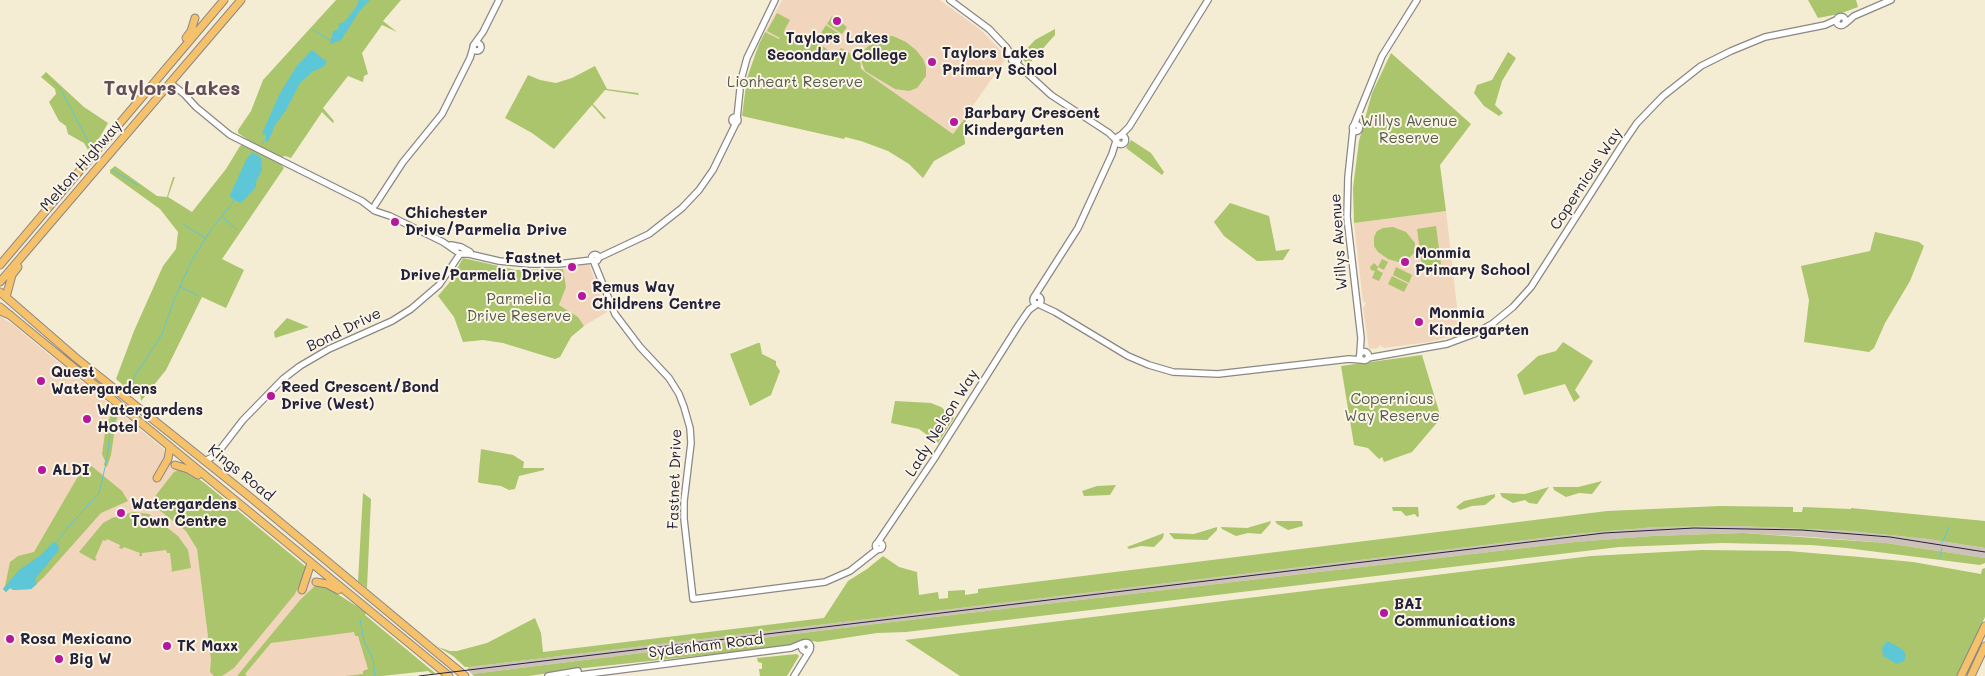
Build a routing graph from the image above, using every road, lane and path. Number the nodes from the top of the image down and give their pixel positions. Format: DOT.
graph roads {
  1 [pos="224,0"];
  2 [pos="241,0"];
  3 [pos="499,0"];
  4 [pos="775,0"];
  5 [pos="950,0"];
  6 [pos="1208,0"];
  7 [pos="1417,0"];
  8 [pos="1891,0"];
  9 [pos="195,18"];
  10 [pos="203,25"];
  11 [pos="213,33"];
  12 [pos="172,62"];
  13 [pos="160,75"];
  14 [pos="170,83"];
  15 [pos="1120,140"];
  16 [pos="377,207"];
  17 [pos="59,213"];
  18 [pos="459,251"];
  19 [pos="595,258"];
  20 [pos="0,265"];
  21 [pos="0,282"];
  22 [pos="3,294"];
  23 [pos="1037,300"];
  24 [pos="0,307"];
  25 [pos="0,311"];
  26 [pos="10,315"];
  27 [pos="1364,355"];
  28 [pos="170,447"];
  29 [pos="188,448"];
  30 [pos="181,455"];
  31 [pos="216,455"];
  32 [pos="205,461"];
  33 [pos="175,466"];
  34 [pos="212,467"];
  35 [pos="157,478"];
  36 [pos="216,485"];
  37 [pos="329,562"];
  38 [pos="311,563"];
  39 [pos="321,571"];
  40 [pos="316,582"];
  41 [pos="302,590"];
  42 [pos="693,599"];
  43 [pos="360,602"];
  44 [pos="1985,626"];
  45 [pos="1985,646"];
  46 [pos="1985,653"];
  47 [pos="624,668"];
  48 [pos="449,676"];
  49 [pos="465,676"];
  50 [pos="548,676"];
  51 [pos="572,676"];
  52 [pos="794,676"];
  53 [pos="1961,676"];
  54 [pos="1970,676"];
  55 [pos="1976,676"];
  1 -- 10 [label="main road, Melton Highway"];
  2 -- 11 [label="main road, Melton Highway"];
  3 -- 16 [label="street"];
  4 -- 19 [label="street"];
  5 -- 15 [label="street"];
  6 -- 15 [label="street"];
  7 -- 27 [label="street, Willys Avenue"];
  8 -- 27 [label="street, Copernicus Way"];
  9 -- 12 [label="main road"];
  10 -- 11 [label="main road"];
  10 -- 12 [label="main road, Melton Highway"];
  11 -- 14 [label="main road, Melton Highway"];
  12 -- 13 [label="main road, Melton Highway"];
  13 -- 14 [label="main road"];
  13 -- 20 [label="main road, Melton Highway"];
  14 -- 16 [label="street"];
  14 -- 17 [label="main road, Melton Highway"];
  15 -- 23 [label="street, Lady Nelson Way"];
  16 -- 18 [label="street"];
  17 -- 21 [label="main road, Melton Highway"];
  17 -- 22 [label="main road"];
  18 -- 19 [label="street"];
  18 -- 31 [label="street, Bond Drive"];
  19 -- 42 [label="street, Fastnet Drive"];
  22 -- 29 [label="main road, Kings Road"];
  23 -- 27 [label="street, Copernicus Way"];
  23 -- 42 [label="street, Lady Nelson Way"];
  24 -- 26 [label="main road, Kings Road"];
  25 -- 26 [label="main road"];
  26 -- 28 [label="main road, Kings Road"];
  28 -- 30 [label="main road, Kings Road"];
  28 -- 35 [label="main road"];
  29 -- 30 [label="main road"];
  29 -- 32 [label="main road, Kings Road"];
  30 -- 36 [label="main road, Kings Road"];
  31 -- 32 [label="street"];
  31 -- 34 [label="street"];
  32 -- 34 [label="main road, Kings Road"];
  33 -- 36 [label="main road"];
  34 -- 37 [label="main road, Kings Road"];
  36 -- 38 [label="main road, Kings Road"];
  37 -- 39 [label="main road"];
  37 -- 49 [label="main road, Kings Road"];
  38 -- 39 [label="main road, Kings Road"];
  38 -- 41 [label="main road"];
  39 -- 43 [label="main road, Kings Road"];
  40 -- 43 [label="main road"];
  43 -- 48 [label="main road, Kings Road"];
  44 -- 53 [label="main road"];
  45 -- 54 [label="main road"];
  46 -- 55 [label="main road"];
  47 -- 50 [label="street, Sydenham Road"];
  47 -- 51 [label="street, Sydenham Road"];
  47 -- 52 [label="street, Sydenham Road"];
}
